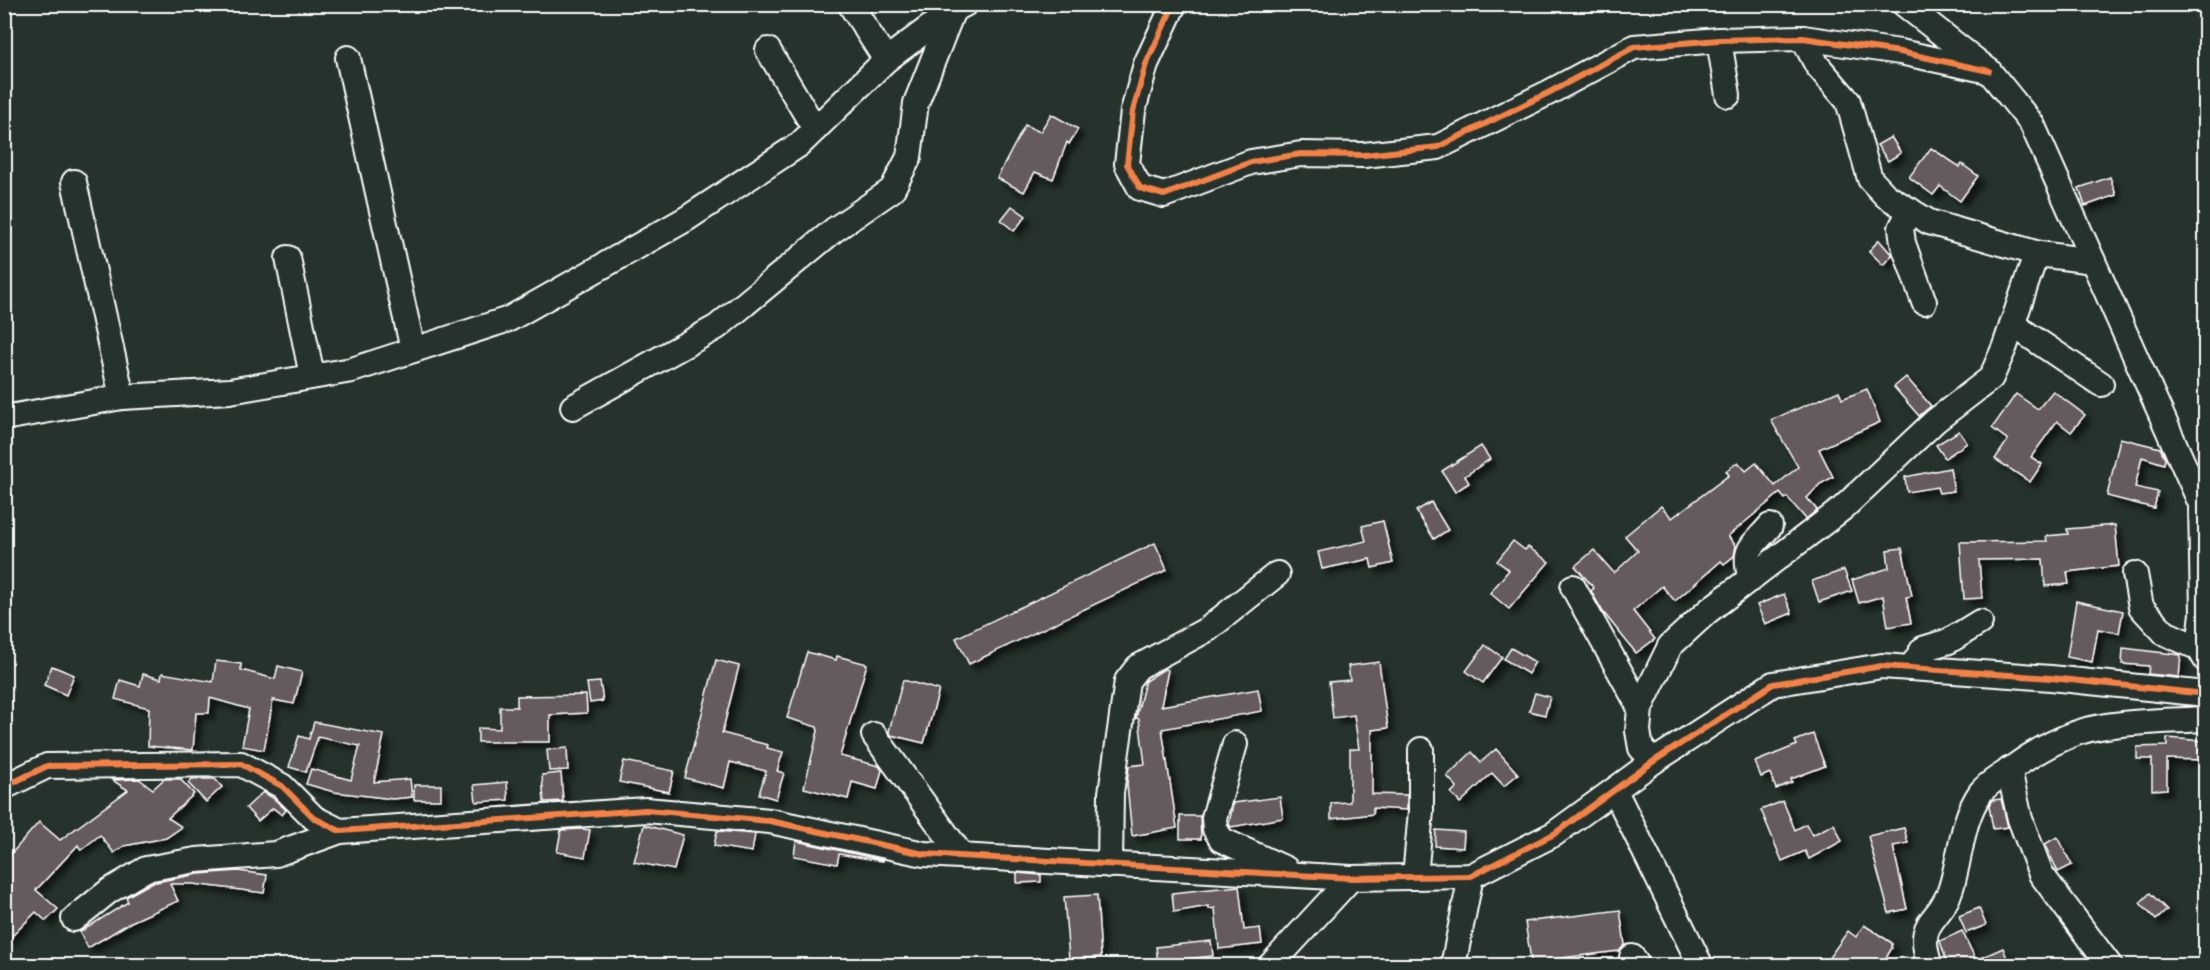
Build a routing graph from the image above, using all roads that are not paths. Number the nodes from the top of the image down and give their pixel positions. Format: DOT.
graph roads {
  1 [pos="850,4"];
  2 [pos="1174,4"];
  3 [pos="1904,4"];
  4 [pos="959,7"];
  5 [pos="1803,38"];
  6 [pos="1719,40"];
  7 [pos="768,50"];
  8 [pos="348,58"];
  9 [pos="886,60"];
  10 [pos="1989,71"];
  11 [pos="1728,95"];
  12 [pos="815,129"];
  13 [pos="74,182"];
  14 [pos="1910,210"];
  15 [pos="2039,254"];
  16 [pos="288,258"];
  17 [pos="2093,261"];
  18 [pos="1924,302"];
  19 [pos="2012,324"];
  20 [pos="413,350"];
  21 [pos="312,376"];
  22 [pos="2102,384"];
  23 [pos="122,397"];
  24 [pos="573,407"];
  25 [pos="4,418"];
  26 [pos="1770,526"];
  27 [pos="1277,574"];
  28 [pos="2135,574"];
  29 [pos="1750,579"];
  30 [pos="1573,587"];
  31 [pos="1980,622"];
  32 [pos="2202,654"];
  33 [pos="1911,668"];
  34 [pos="2205,694"];
  35 [pos="1640,708"];
  36 [pos="2205,719"];
  37 [pos="874,735"];
  38 [pos="1236,744"];
  39 [pos="1421,750"];
  40 [pos="1654,761"];
  41 [pos="48,766"];
  42 [pos="2009,770"];
  43 [pos="4,787"];
  44 [pos="1615,791"];
  45 [pos="4,807"];
  46 [pos="340,831"];
  47 [pos="962,856"];
  48 [pos="1110,865"];
  49 [pos="1298,874"];
  50 [pos="1470,876"];
  51 [pos="1414,877"];
  52 [pos="1351,878"];
  53 [pos="74,919"];
  54 [pos="1270,966"];
  55 [pos="1454,966"];
  56 [pos="1701,966"];
  57 [pos="1930,966"];
  58 [pos="2110,966"];
  1 -- 9 [label="street"];
  2 -- 6 [label="street"];
  3 -- 10 [label="street"];
  4 -- 9 [label="street"];
  4 -- 24 [label="street"];
  5 -- 6 [label="street"];
  5 -- 10 [label="street"];
  5 -- 14 [label="street"];
  6 -- 11 [label="street"];
  7 -- 12 [label="street"];
  8 -- 20 [label="street"];
  9 -- 12 [label="street"];
  10 -- 17 [label="street"];
  12 -- 20 [label="street"];
  13 -- 23 [label="street"];
  14 -- 15 [label="street"];
  14 -- 18 [label="street"];
  15 -- 17 [label="street"];
  15 -- 19 [label="street"];
  16 -- 21 [label="street"];
  17 -- 32 [label="street"];
  19 -- 22 [label="street"];
  19 -- 29 [label="street"];
  20 -- 21 [label="street"];
  21 -- 23 [label="street"];
  23 -- 25 [label="street"];
  26 -- 29 [label="street"];
  27 -- 48 [label="street"];
  28 -- 32 [label="street"];
  29 -- 35 [label="street"];
  30 -- 35 [label="street"];
  31 -- 33 [label="street"];
  33 -- 34 [label="street"];
  33 -- 40 [label="street"];
  35 -- 40 [label="street"];
  36 -- 42 [label="street"];
  37 -- 47 [label="street"];
  38 -- 49 [label="street"];
  39 -- 51 [label="street"];
  40 -- 44 [label="street"];
  41 -- 43 [label="street"];
  41 -- 45 [label="street"];
  41 -- 46 [label="street"];
  42 -- 57 [label="street"];
  42 -- 58 [label="street"];
  44 -- 50 [label="street"];
  44 -- 56 [label="street"];
  46 -- 47 [label="street"];
  46 -- 53 [label="street"];
  47 -- 48 [label="street"];
  48 -- 49 [label="street"];
  49 -- 52 [label="street"];
  50 -- 51 [label="street"];
  50 -- 55 [label="street"];
  51 -- 52 [label="street"];
  52 -- 54 [label="street"];
}
